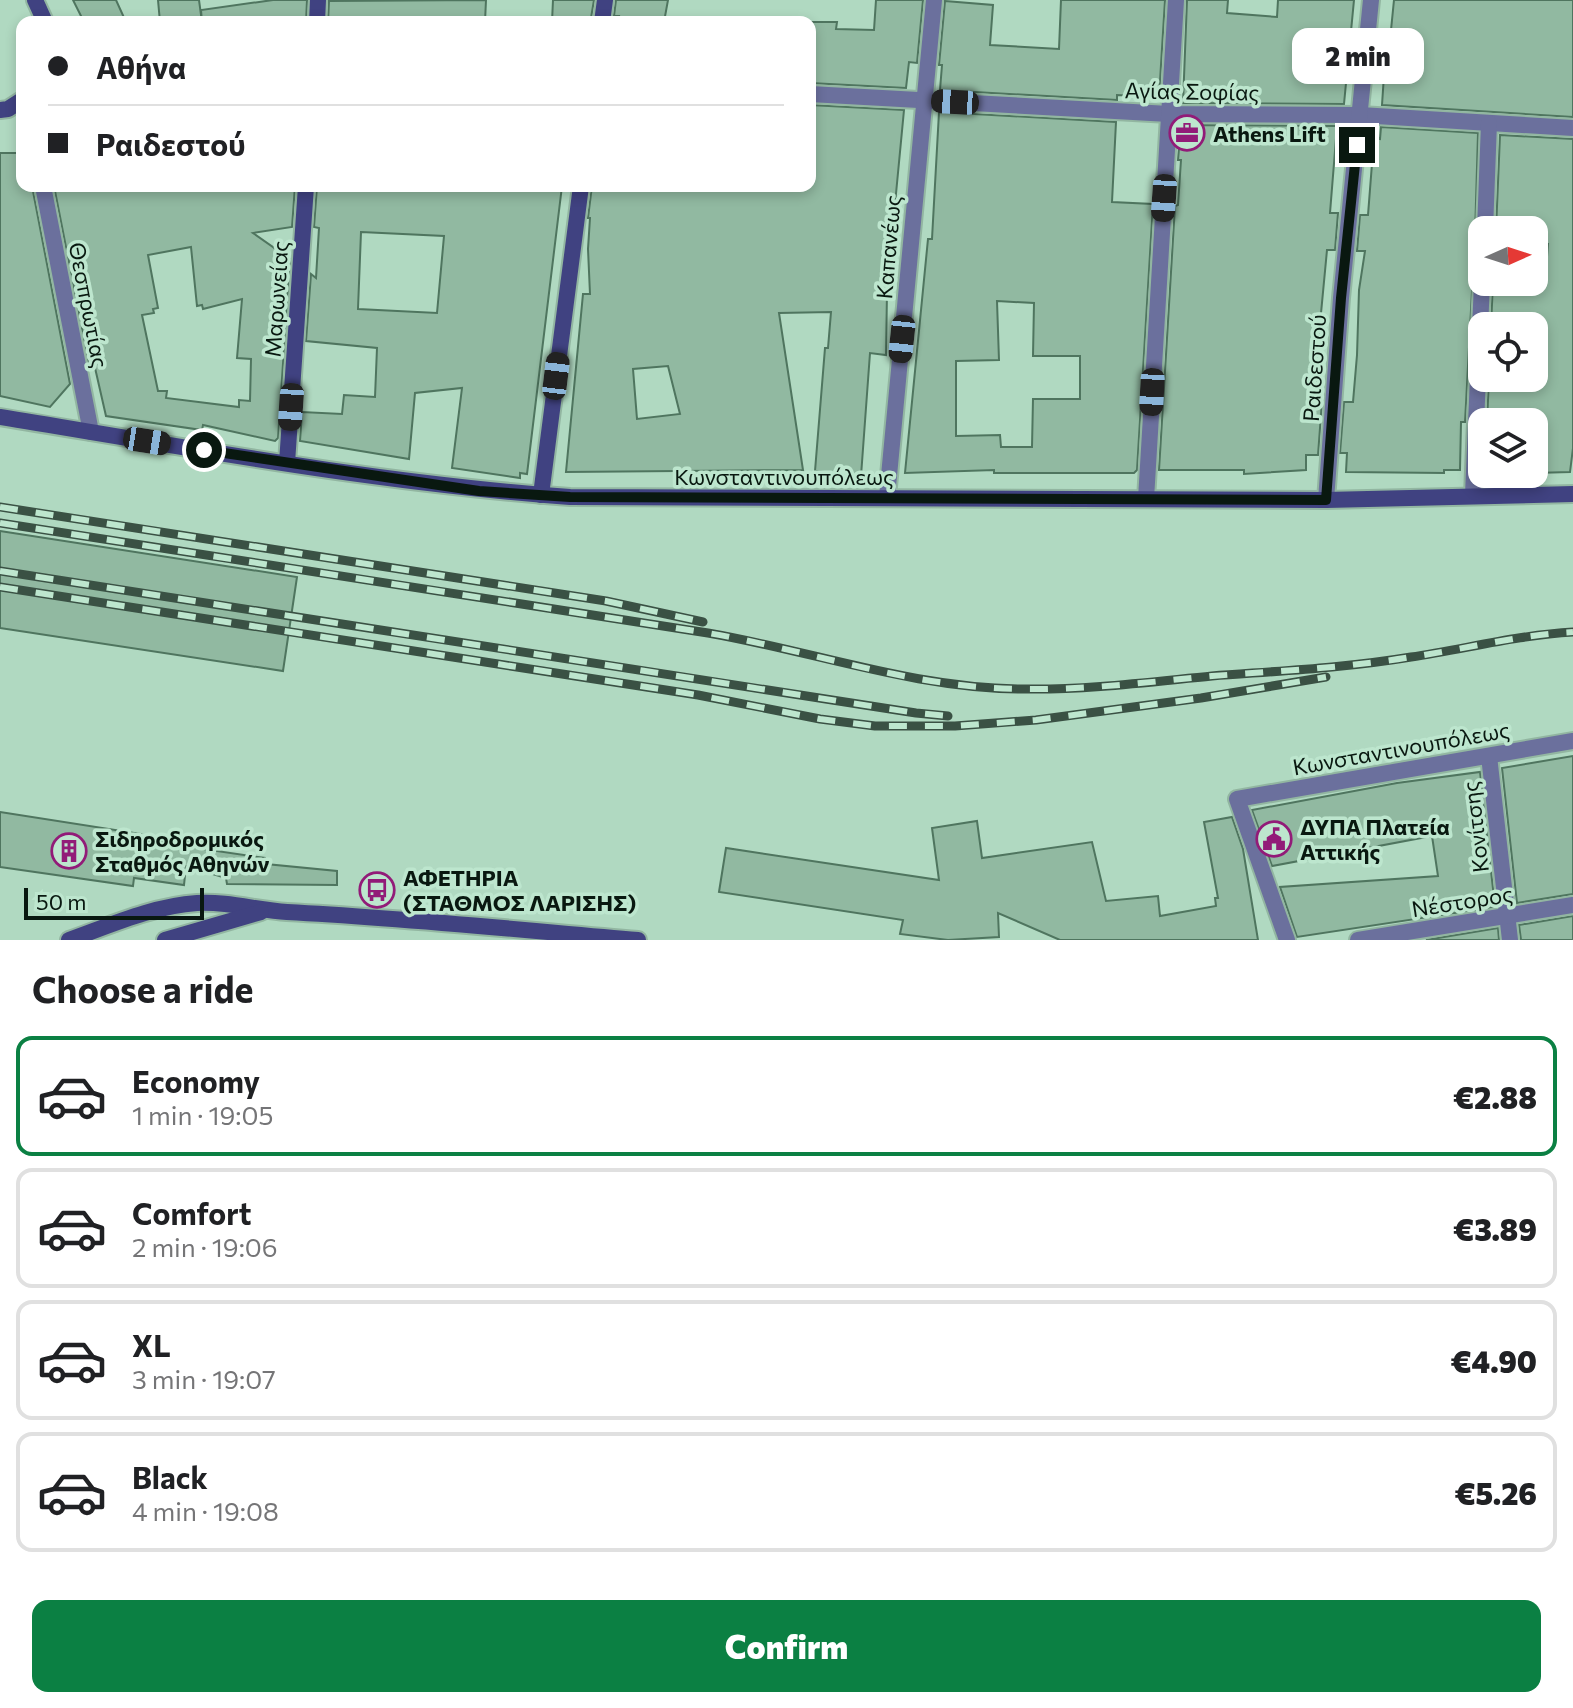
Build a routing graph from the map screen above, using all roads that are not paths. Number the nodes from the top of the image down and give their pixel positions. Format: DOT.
graph roads {
  1 [pos="934,0"];
  2 [pos="1176,0"];
  3 [pos="1371,0"];
  4 [pos="816,94"];
  5 [pos="924,101"];
  6 [pos="1169,114"];
  7 [pos="1360,115"];
  8 [pos="1489,123"];
  9 [pos="1573,128"];
  10 [pos="44,192"];
  11 [pos="306,192"];
  12 [pos="580,192"];
  13 [pos="1486,216"];
  14 [pos="1481,296"];
  15 [pos="0,417"];
  16 [pos="91,432"];
  17 [pos="287,463"];
  18 [pos="1573,494"];
  19 [pos="541,495"];
  20 [pos="1473,495"];
  21 [pos="887,497"];
  22 [pos="1146,499"];
  23 [pos="1326,500"];
  24 [pos="1573,741"];
  25 [pos="1489,756"];
  26 [pos="1573,905"];
  27 [pos="266,911"];
  28 [pos="1507,916"];
  29 [pos="519,935"];
  30 [pos="69,940"];
  31 [pos="165,940"];
  32 [pos="638,940"];
  33 [pos="1287,940"];
  34 [pos="1358,940"];
  35 [pos="1510,940"];
  1 -- 5 [label="street, Καπανέως"];
  2 -- 6 [label="street"];
  3 -- 7 [label="street, Ραιδεστού"];
  4 -- 5 [label="street, Αγίας Σοφίας"];
  5 -- 6 [label="street, Αγίας Σοφίας"];
  5 -- 21 [label="street, Καπανέως"];
  6 -- 7 [label="street, Αγίας Σοφίας"];
  6 -- 22 [label="street"];
  7 -- 8 [label="street, Αγίας Σοφίας"];
  7 -- 23 [label="street, Ραιδεστού"];
  8 -- 9 [label="street, Αγίας Σοφίας"];
  8 -- 13 [label="street"];
  10 -- 16 [label="street, Θεσπρωτίας"];
  11 -- 17 [label="street, Μαρωνείας"];
  12 -- 19 [label="street"];
  14 -- 20 [label="street"];
  15 -- 16 [label="street, Κωνσταντινουπόλεως"];
  16 -- 17 [label="street, Κωνσταντινουπόλεως"];
  17 -- 19 [label="street, Κωνσταντινουπόλεως"];
  18 -- 20 [label="street, Κωνσταντινουπόλεως"];
  19 -- 21 [label="street, Κωνσταντινουπόλεως"];
  20 -- 23 [label="street, Κωνσταντινουπόλεως"];
  21 -- 22 [label="street, Κωνσταντινουπόλεως"];
  22 -- 23 [label="street, Κωνσταντινουπόλεως"];
  24 -- 25 [label="street, Κωνσταντινουπόλεως"];
  25 -- 28 [label="street, Κονίτσης"];
  25 -- 33 [label="street, Κωνσταντινουπόλεως"];
  26 -- 28 [label="street, Νέστορος"];
  27 -- 29 [label="street"];
  27 -- 30 [label="street"];
  27 -- 31 [label="street"];
  28 -- 34 [label="street, Νέστορος"];
  28 -- 35 [label="street, Κονίτσης"];
  29 -- 32 [label="street"];
}
